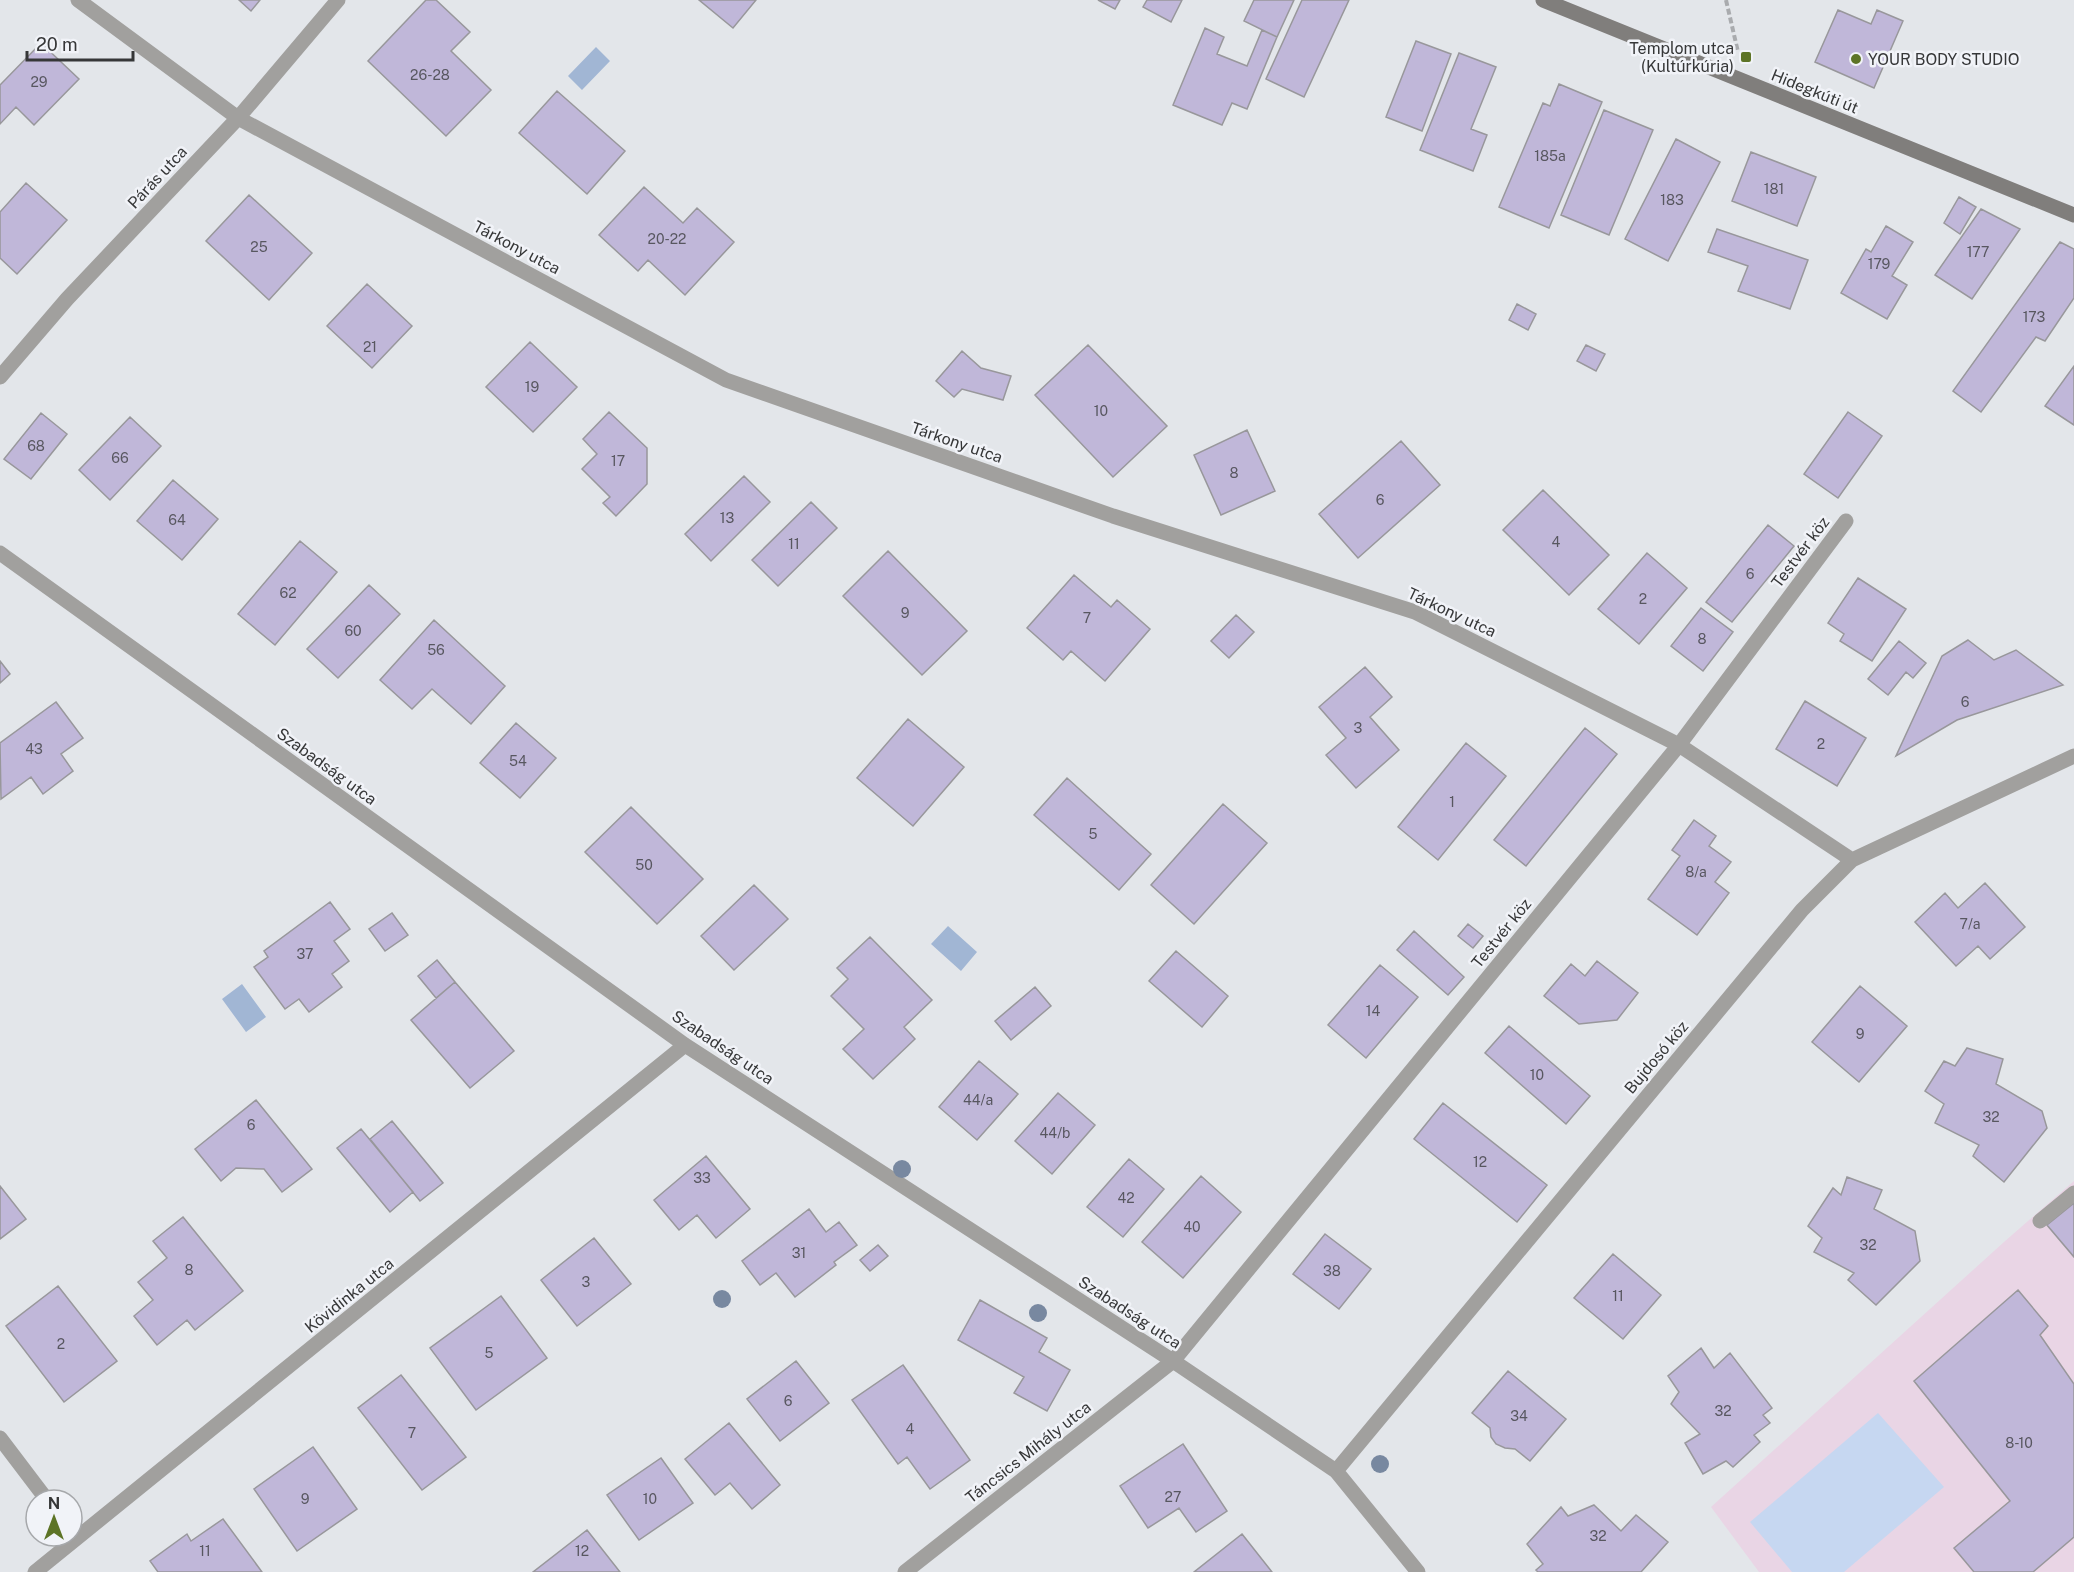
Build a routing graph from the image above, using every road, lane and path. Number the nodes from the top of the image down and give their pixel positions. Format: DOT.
graph roads {
  1 [pos="78,0"];
  2 [pos="338,0"];
  3 [pos="1543,0"];
  4 [pos="1726,0"];
  5 [pos="1738,54"];
  6 [pos="238,117"];
  7 [pos="2074,215"];
  8 [pos="0,376"];
  9 [pos="1846,521"];
  10 [pos="0,553"];
  11 [pos="1678,745"];
  12 [pos="2074,756"];
  13 [pos="1852,860"];
  14 [pos="685,1045"];
  15 [pos="2074,1193"];
  16 [pos="2040,1221"];
  17 [pos="1173,1361"];
  18 [pos="0,1438"];
  19 [pos="1336,1471"];
  20 [pos="38,1488"];
  21 [pos="84,1528"];
  22 [pos="61,1548"];
  23 [pos="35,1572"];
  24 [pos="905,1572"];
  25 [pos="1419,1572"];
  1 -- 6 [label="street, Tárkony utca"];
  2 -- 6 [label="street, Párás utca"];
  3 -- 7 [label="main road, Hidegkúti út"];
  4 -- 5 [label="path"];
  6 -- 8 [label="street, Párás utca"];
  6 -- 11 [label="street, Tárkony utca"];
  9 -- 11 [label="street, Testvér köz"];
  10 -- 14 [label="street, Szabadság utca"];
  11 -- 13 [label="street, Tárkony utca"];
  11 -- 17 [label="street, Testvér köz"];
  12 -- 13 [label="street, Bujdosó köz"];
  13 -- 19 [label="street, Bujdosó köz"];
  14 -- 17 [label="street, Szabadság utca"];
  14 -- 21 [label="street, Kövidinka utca"];
  15 -- 16 [label="street"];
  17 -- 19 [label="street, Szabadság utca"];
  17 -- 24 [label="street, Táncsics Mihály utca"];
  18 -- 20 [label="street"];
  19 -- 25 [label="street, Szabadság utca"];
  22 -- 23 [label="street, Kövidinka utca"];
}
